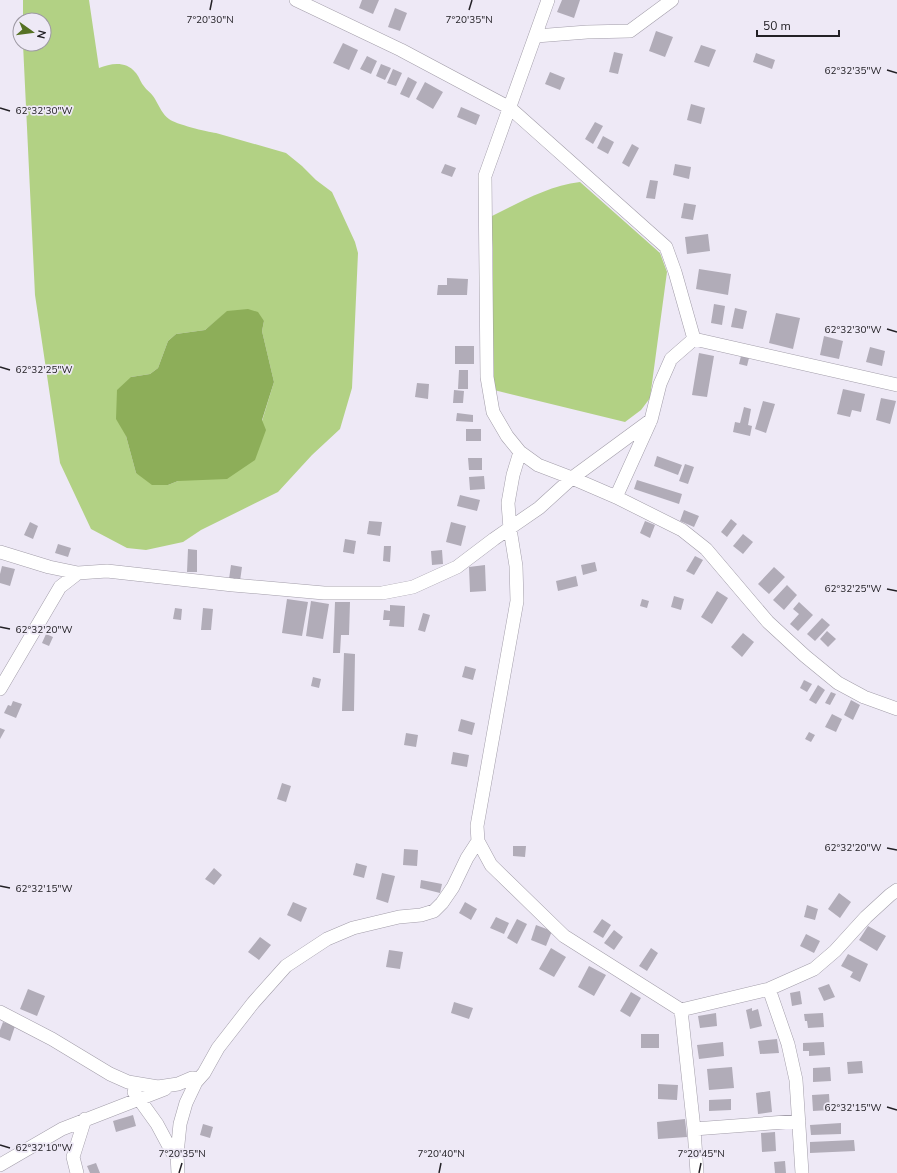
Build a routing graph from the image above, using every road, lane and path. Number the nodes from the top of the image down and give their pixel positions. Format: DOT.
graph roads {
  1 [pos="296,0"];
  2 [pos="548,0"];
  3 [pos="672,0"];
  4 [pos="536,36"];
  5 [pos="510,108"];
  6 [pos="694,339"];
  7 [pos="897,385"];
  8 [pos="651,420"];
  9 [pos="520,452"];
  10 [pos="572,478"];
  11 [pos="616,497"];
  12 [pos="510,529"];
  13 [pos="0,552"];
  14 [pos="78,573"];
  15 [pos="0,689"];
  16 [pos="897,709"];
  17 [pos="478,841"];
  18 [pos="897,890"];
  19 [pos="769,989"];
  20 [pos="680,1010"];
  21 [pos="0,1012"];
  22 [pos="198,1079"];
  23 [pos="128,1082"];
  24 [pos="178,1084"];
  25 [pos="139,1099"];
  26 [pos="86,1120"];
  27 [pos="799,1121"];
  28 [pos="694,1129"];
  29 [pos="177,1154"];
  30 [pos="0,1165"];
  31 [pos="77,1173"];
  32 [pos="178,1173"];
  33 [pos="698,1173"];
  34 [pos="802,1173"];
  1 -- 5 [label="street"];
  2 -- 4 [label="street"];
  3 -- 4 [label="street"];
  4 -- 5 [label="street"];
  5 -- 6 [label="street"];
  5 -- 9 [label="street"];
  6 -- 7 [label="street"];
  6 -- 8 [label="street"];
  8 -- 10 [label="street"];
  8 -- 11 [label="street"];
  9 -- 10 [label="street"];
  9 -- 12 [label="street"];
  10 -- 11 [label="street"];
  10 -- 12 [label="street"];
  11 -- 16 [label="street"];
  12 -- 14 [label="street"];
  12 -- 17 [label="street"];
  13 -- 14 [label="street"];
  14 -- 15 [label="street"];
  17 -- 20 [label="street"];
  17 -- 22 [label="street"];
  18 -- 19 [label="street"];
  19 -- 20 [label="street"];
  19 -- 27 [label="street"];
  20 -- 28 [label="street"];
  21 -- 23 [label="street"];
  22 -- 24 [label="street"];
  22 -- 29 [label="street"];
  23 -- 24 [label="street"];
  23 -- 25 [label="street"];
  24 -- 25 [label="street"];
  25 -- 26 [label="street"];
  25 -- 29 [label="street"];
  26 -- 30 [label="street"];
  26 -- 31 [label="street"];
  27 -- 28 [label="street"];
  27 -- 34 [label="street"];
  28 -- 33 [label="street"];
  29 -- 32 [label="street"];
}
